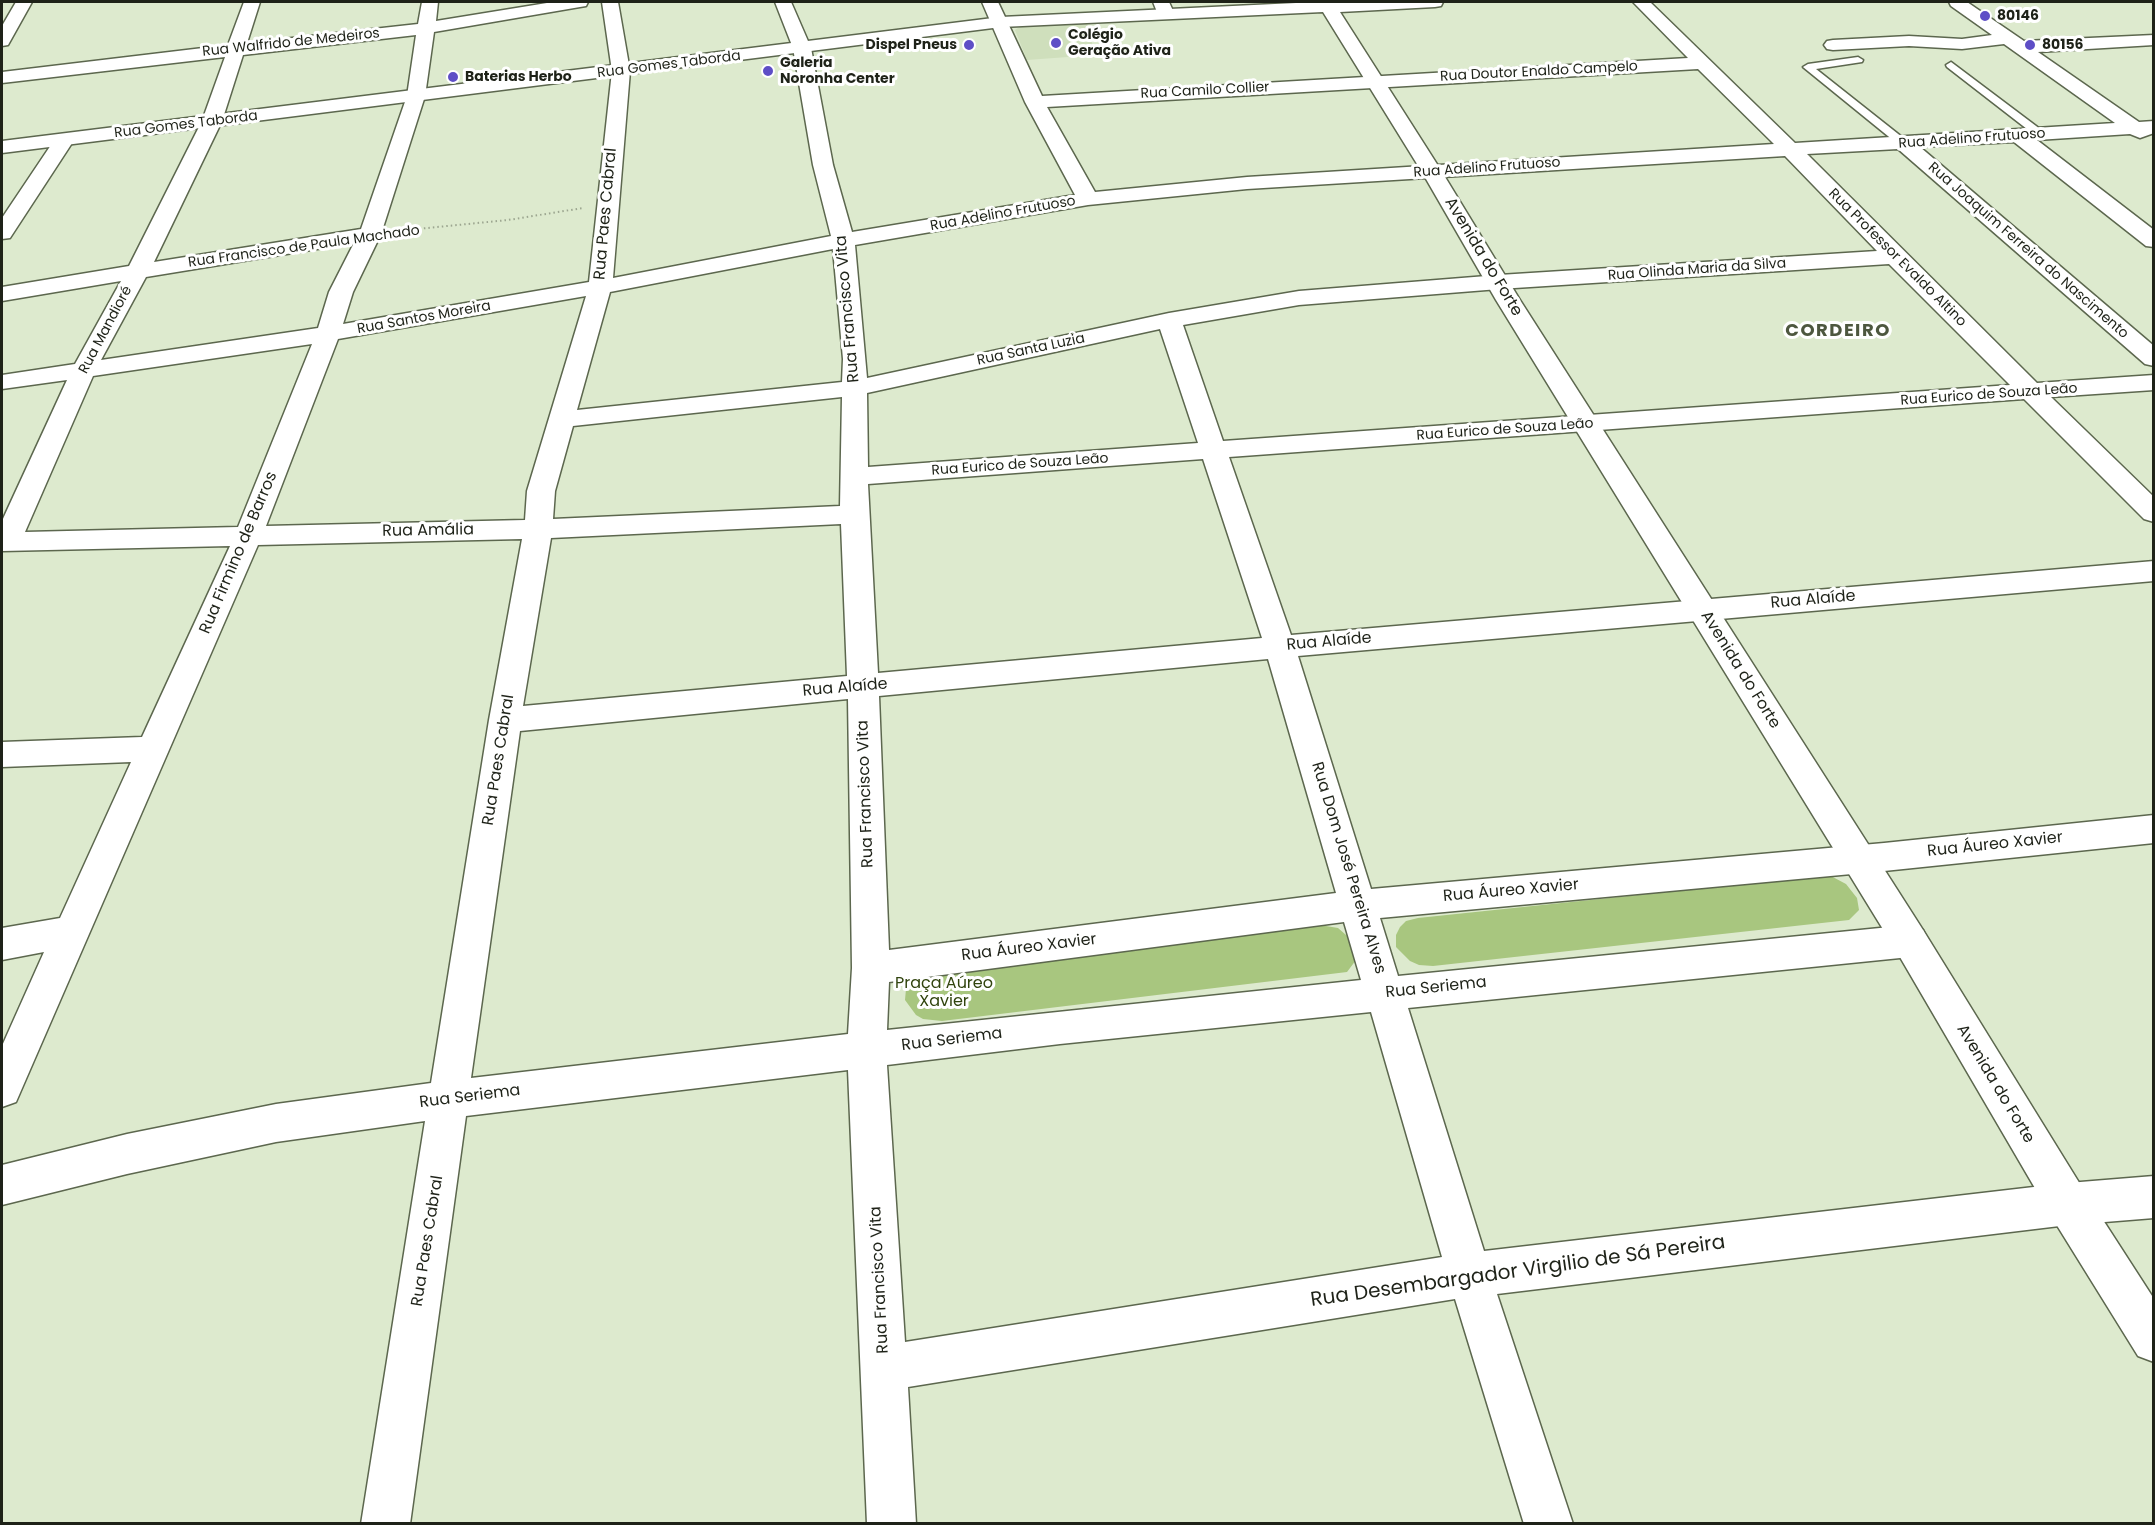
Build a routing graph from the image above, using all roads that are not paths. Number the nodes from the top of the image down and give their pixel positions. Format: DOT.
graph roads {
  1 [pos="24,2"];
  2 [pos="252,2"];
  3 [pos="430,2"];
  4 [pos="580,2"];
  5 [pos="610,2"];
  6 [pos="783,2"];
  7 [pos="990,2"];
  8 [pos="1435,2"];
  9 [pos="1641,2"];
  10 [pos="1957,2"];
  11 [pos="1330,4"];
  12 [pos="1163,7"];
  13 [pos="1001,22"];
  14 [pos="427,28"];
  15 [pos="2154,40"];
  16 [pos="2,41"];
  17 [pos="2015,43"];
  18 [pos="1833,45"];
  19 [pos="802,48"];
  20 [pos="238,49"];
  21 [pos="1858,60"];
  22 [pos="1703,63"];
  23 [pos="1951,65"];
  24 [pos="621,71"];
  25 [pos="2,77"];
  26 [pos="1376,81"];
  27 [pos="416,96"];
  28 [pos="1035,102"];
  29 [pos="212,121"];
  30 [pos="2144,128"];
  31 [pos="2040,134"];
  32 [pos="2019,136"];
  33 [pos="64,140"];
  34 [pos="2154,142"];
  35 [pos="1903,143"];
  36 [pos="2,147"];
  37 [pos="1791,150"];
  38 [pos="1432,172"];
  39 [pos="1088,199"];
  40 [pos="2,233"];
  41 [pos="370,234"];
  42 [pos="843,240"];
  43 [pos="2154,241"];
  44 [pos="1895,257"];
  45 [pos="139,270"];
  46 [pos="1499,282"];
  47 [pos="600,287"];
  48 [pos="2,294"];
  49 [pos="1169,320"];
  50 [pos="328,334"];
  51 [pos="2154,359"];
  52 [pos="84,369"];
  53 [pos="2,382"];
  54 [pos="2154,382"];
  55 [pos="855,388"];
  56 [pos="2030,393"];
  57 [pos="563,419"];
  58 [pos="1586,425"];
  59 [pos="1214,450"];
  60 [pos="855,476"];
  61 [pos="2154,513"];
  62 [pos="854,514"];
  63 [pos="538,528"];
  64 [pos="249,534"];
  65 [pos="4,542"];
  66 [pos="2154,571"];
  67 [pos="1702,610"];
  68 [pos="1280,647"];
  69 [pos="863,687"];
  70 [pos="505,720"];
  71 [pos="154,749"];
  72 [pos="2,754"];
  73 [pos="2154,829"];
  74 [pos="1858,859"];
  75 [pos="1357,905"];
  76 [pos="74,931"];
  77 [pos="1910,941"];
  78 [pos="2,944"];
  79 [pos="871,968"];
  80 [pos="1386,993"];
  81 [pos="867,1050"];
  82 [pos="2,1089"];
  83 [pos="449,1099"];
  84 [pos="2,1185"];
  85 [pos="2154,1197"];
  86 [pos="2068,1204"];
  87 [pos="1469,1275"];
  88 [pos="2154,1340"];
  89 [pos="885,1368"];
  90 [pos="385,1524"];
  91 [pos="892,1524"];
  92 [pos="1549,1524"];
  1 -- 16 [label="street"];
  2 -- 20 [label="street, Rua Mandioré"];
  3 -- 14 [label="street, Rua Firmino de Barros"];
  4 -- 14 [label="street, Rua Walfrido de Medeiros"];
  5 -- 24 [label="street, Rua Paes Cabral"];
  6 -- 19 [label="street, Rua Francisco Vita"];
  7 -- 13 [label="street"];
  8 -- 11 [label="street, Rua Gomes Taborda"];
  9 -- 22 [label="street, Rua Professor Evaldo Altino"];
  10 -- 17 [label="street"];
  11 -- 12 [label="street, Rua Gomes Taborda"];
  11 -- 26 [label="street, Avenida do Forte"];
  12 -- 13 [label="street, Rua Gomes Taborda"];
  13 -- 19 [label="street, Rua Gomes Taborda"];
  13 -- 28 [label="street"];
  14 -- 20 [label="street, Rua Walfrido de Medeiros"];
  14 -- 27 [label="street, Rua Firmino de Barros"];
  15 -- 17 [label="street"];
  17 -- 18 [label="street"];
  17 -- 30 [label="street"];
  19 -- 24 [label="street, Rua Gomes Taborda"];
  19 -- 42 [label="street, Rua Francisco Vita"];
  20 -- 25 [label="street, Rua Walfrido de Medeiros"];
  20 -- 29 [label="street, Rua Mandioré"];
  21 -- 35 [label="lane"];
  22 -- 26 [label="street, Rua Doutor Enaldo Campelo"];
  22 -- 37 [label="street, Rua Professor Evaldo Altino"];
  23 -- 31 [label="lane"];
  24 -- 27 [label="street, Rua Gomes Taborda"];
  24 -- 47 [label="street, Rua Paes Cabral"];
  26 -- 28 [label="street, Rua Camilo Collier"];
  26 -- 38 [label="street, Avenida do Forte"];
  27 -- 29 [label="street, Rua Gomes Taborda"];
  27 -- 41 [label="street, Rua Firmino de Barros"];
  28 -- 39 [label="street"];
  29 -- 33 [label="street, Rua Gomes Taborda"];
  29 -- 45 [label="street, Rua Mandioré"];
  30 -- 31 [label="street, Rua Adelino Frutuoso"];
  30 -- 34 [label="street"];
  31 -- 32 [label="street, Rua Adelino Frutuoso"];
  32 -- 35 [label="street, Rua Adelino Frutuoso"];
  32 -- 43 [label="street"];
  33 -- 36 [label="street, Rua Gomes Taborda"];
  33 -- 40 [label="street"];
  35 -- 37 [label="street, Rua Adelino Frutuoso"];
  35 -- 51 [label="street, Rua Joaquim Ferreira do Nascimento"];
  37 -- 38 [label="street, Rua Adelino Frutuoso"];
  37 -- 44 [label="street, Rua Professor Evaldo Altino"];
  38 -- 39 [label="street, Rua Adelino Frutuoso"];
  38 -- 46 [label="street, Avenida do Forte"];
  39 -- 42 [label="street, Rua Adelino Frutuoso"];
  41 -- 45 [label="street, Rua Francisco de Paula Machado"];
  41 -- 50 [label="street, Rua Firmino de Barros"];
  42 -- 47 [label="street, Rua Santos Moreira"];
  42 -- 55 [label="street, Rua Francisco Vita"];
  44 -- 46 [label="street, Rua Olinda Maria da Silva"];
  44 -- 56 [label="street, Rua Professor Evaldo Altino"];
  45 -- 48 [label="street, Rua Francisco de Paula Machado"];
  45 -- 52 [label="street, Rua Mandioré"];
  46 -- 49 [label="street, Rua Santa Luzia"];
  46 -- 58 [label="street, Avenida do Forte"];
  47 -- 50 [label="street, Rua Santos Moreira"];
  47 -- 57 [label="street, Rua Paes Cabral"];
  49 -- 55 [label="street, Rua Santa Luzia"];
  49 -- 59 [label="street, Rua Dom José Pereira Alves"];
  50 -- 52 [label="street, Rua Santos Moreira"];
  50 -- 64 [label="street, Rua Firmino de Barros"];
  52 -- 53 [label="street, Rua Santos Moreira"];
  52 -- 65 [label="street, Rua Mandioré"];
  54 -- 56 [label="street, Rua Eurico de Souza Leão"];
  55 -- 57 [label="street, Rua Santa Luzia"];
  55 -- 60 [label="street, Rua Francisco Vita"];
  56 -- 58 [label="street, Rua Eurico de Souza Leão"];
  56 -- 61 [label="street, Rua Professor Evaldo Altino"];
  57 -- 63 [label="street, Rua Paes Cabral"];
  58 -- 59 [label="street, Rua Eurico de Souza Leão"];
  58 -- 67 [label="street, Avenida do Forte"];
  59 -- 60 [label="street, Rua Eurico de Souza Leão"];
  59 -- 68 [label="street, Rua Dom José Pereira Alves"];
  60 -- 62 [label="street, Rua Francisco Vita"];
  62 -- 63 [label="street, Rua Amália"];
  62 -- 69 [label="street, Rua Francisco Vita"];
  63 -- 64 [label="street, Rua Amália"];
  63 -- 70 [label="street, Rua Paes Cabral"];
  64 -- 65 [label="street, Rua Amália"];
  64 -- 71 [label="street, Rua Firmino de Barros"];
  66 -- 67 [label="street, Rua Alaíde"];
  67 -- 68 [label="street, Rua Alaíde"];
  67 -- 74 [label="street, Avenida do Forte"];
  68 -- 69 [label="street, Rua Alaíde"];
  68 -- 75 [label="street, Rua Dom José Pereira Alves"];
  69 -- 70 [label="street, Rua Alaíde"];
  69 -- 79 [label="street, Rua Francisco Vita"];
  70 -- 83 [label="street, Rua Paes Cabral"];
  71 -- 72 [label="street"];
  71 -- 76 [label="street, Rua Firmino de Barros"];
  73 -- 74 [label="street, Rua Áureo Xavier"];
  74 -- 75 [label="street, Rua Áureo Xavier"];
  74 -- 77 [label="street, Avenida do Forte"];
  75 -- 79 [label="street, Rua Áureo Xavier"];
  75 -- 80 [label="street, Rua Dom José Pereira Alves"];
  76 -- 78 [label="street"];
  76 -- 82 [label="street, Rua Firmino de Barros"];
  77 -- 80 [label="street, Rua Seriema"];
  77 -- 86 [label="street, Avenida do Forte"];
  79 -- 81 [label="street, Rua Francisco Vita"];
  80 -- 81 [label="street, Rua Seriema"];
  80 -- 87 [label="street, Rua Dom José Pereira Alves"];
  81 -- 83 [label="street, Rua Seriema"];
  81 -- 89 [label="street, Rua Francisco Vita"];
  83 -- 84 [label="street, Rua Seriema"];
  83 -- 90 [label="street, Rua Paes Cabral"];
  85 -- 86 [label="street, Rua Desembargador Virgilio de Sá Pereira"];
  86 -- 87 [label="street, Rua Desembargador Virgilio de Sá Pereira"];
  86 -- 88 [label="street, Avenida do Forte"];
  87 -- 89 [label="street, Rua Desembargador Virgilio de Sá Pereira"];
  87 -- 92 [label="street, Rua Dom José Pereira Alves"];
  89 -- 91 [label="street, Rua Francisco Vita"];
}
